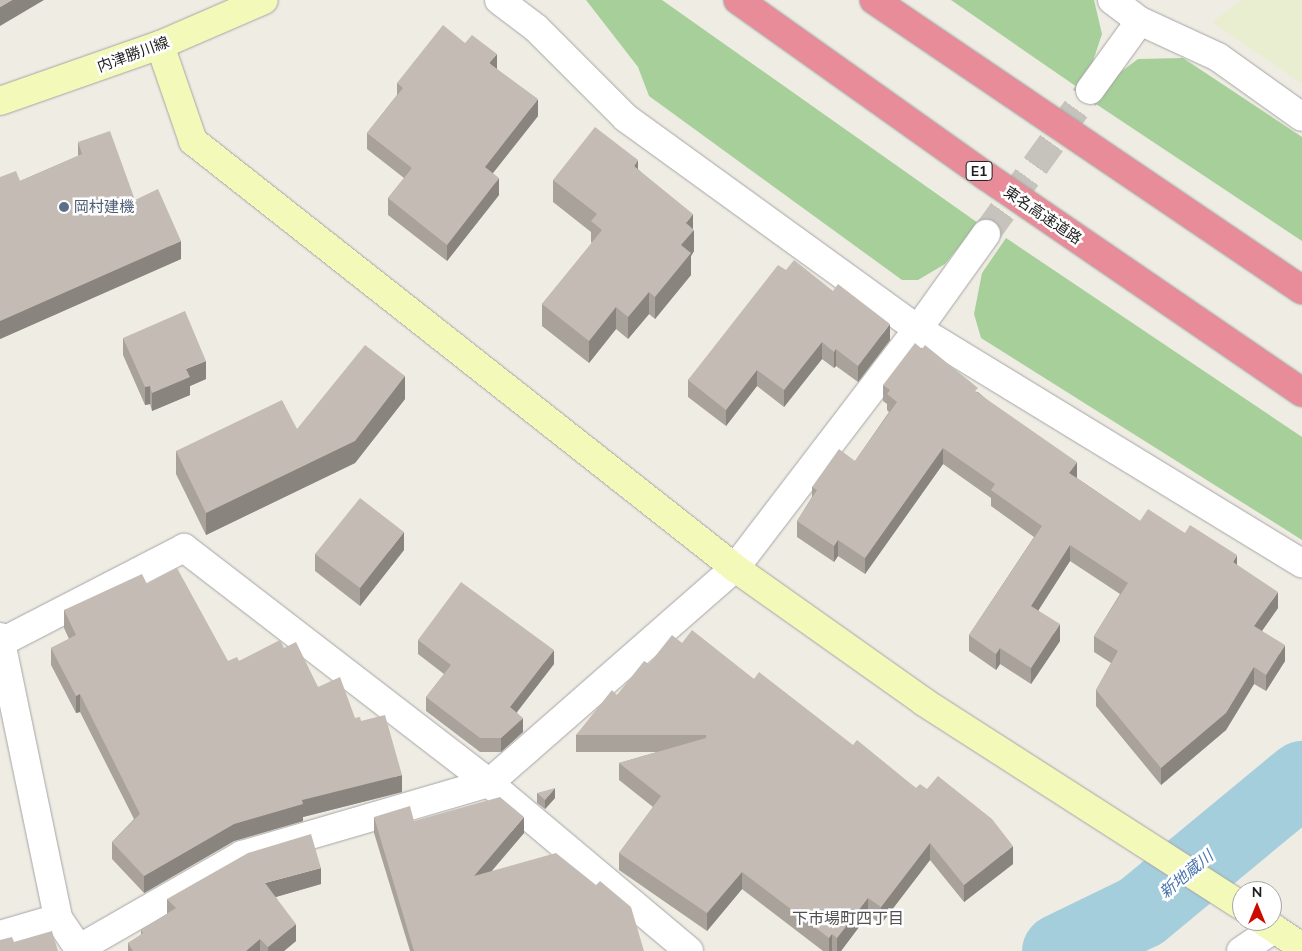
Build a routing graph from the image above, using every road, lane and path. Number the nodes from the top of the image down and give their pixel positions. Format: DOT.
graph roads {
  1 [pos="264,0"];
  2 [pos="499,0"];
  3 [pos="738,0"];
  4 [pos="874,0"];
  5 [pos="1112,0"];
  6 [pos="1140,21"];
  7 [pos="160,45"];
  8 [pos="1090,90"];
  9 [pos="0,101"];
  10 [pos="1302,117"];
  11 [pos="986,234"];
  12 [pos="1302,290"];
  13 [pos="918,329"];
  14 [pos="1302,392"];
  15 [pos="1302,563"];
  16 [pos="735,568"];
  17 [pos="0,641"];
  18 [pos="489,783"];
  19 [pos="1232,900"];
  20 [pos="58,918"];
  21 [pos="1262,931"];
  22 [pos="1277,931"];
  23 [pos="0,935"];
  24 [pos="1302,947"];
  25 [pos="80,950"];
  26 [pos="689,951"];
  27 [pos="1241,951"];
  1 -- 7 [label="street, 内津勝川線"];
  2 -- 13 [label="street"];
  3 -- 14 [label="highway, 東名高速道路 / E1"];
  4 -- 12 [label="highway"];
  5 -- 6 [label="street"];
  6 -- 8 [label="street"];
  6 -- 10 [label="street"];
  7 -- 9 [label="street, 内津勝川線"];
  7 -- 16 [label="street"];
  11 -- 13 [label="street"];
  13 -- 15 [label="street"];
  13 -- 16 [label="street"];
  16 -- 18 [label="street"];
  16 -- 19 [label="street"];
  17 -- 18 [label="street"];
  17 -- 20 [label="street"];
  18 -- 25 [label="street"];
  18 -- 26 [label="street"];
  20 -- 23 [label="street"];
  20 -- 25 [label="street"];
  21 -- 27 [label="street"];
  22 -- 24 [label="street"];
}
